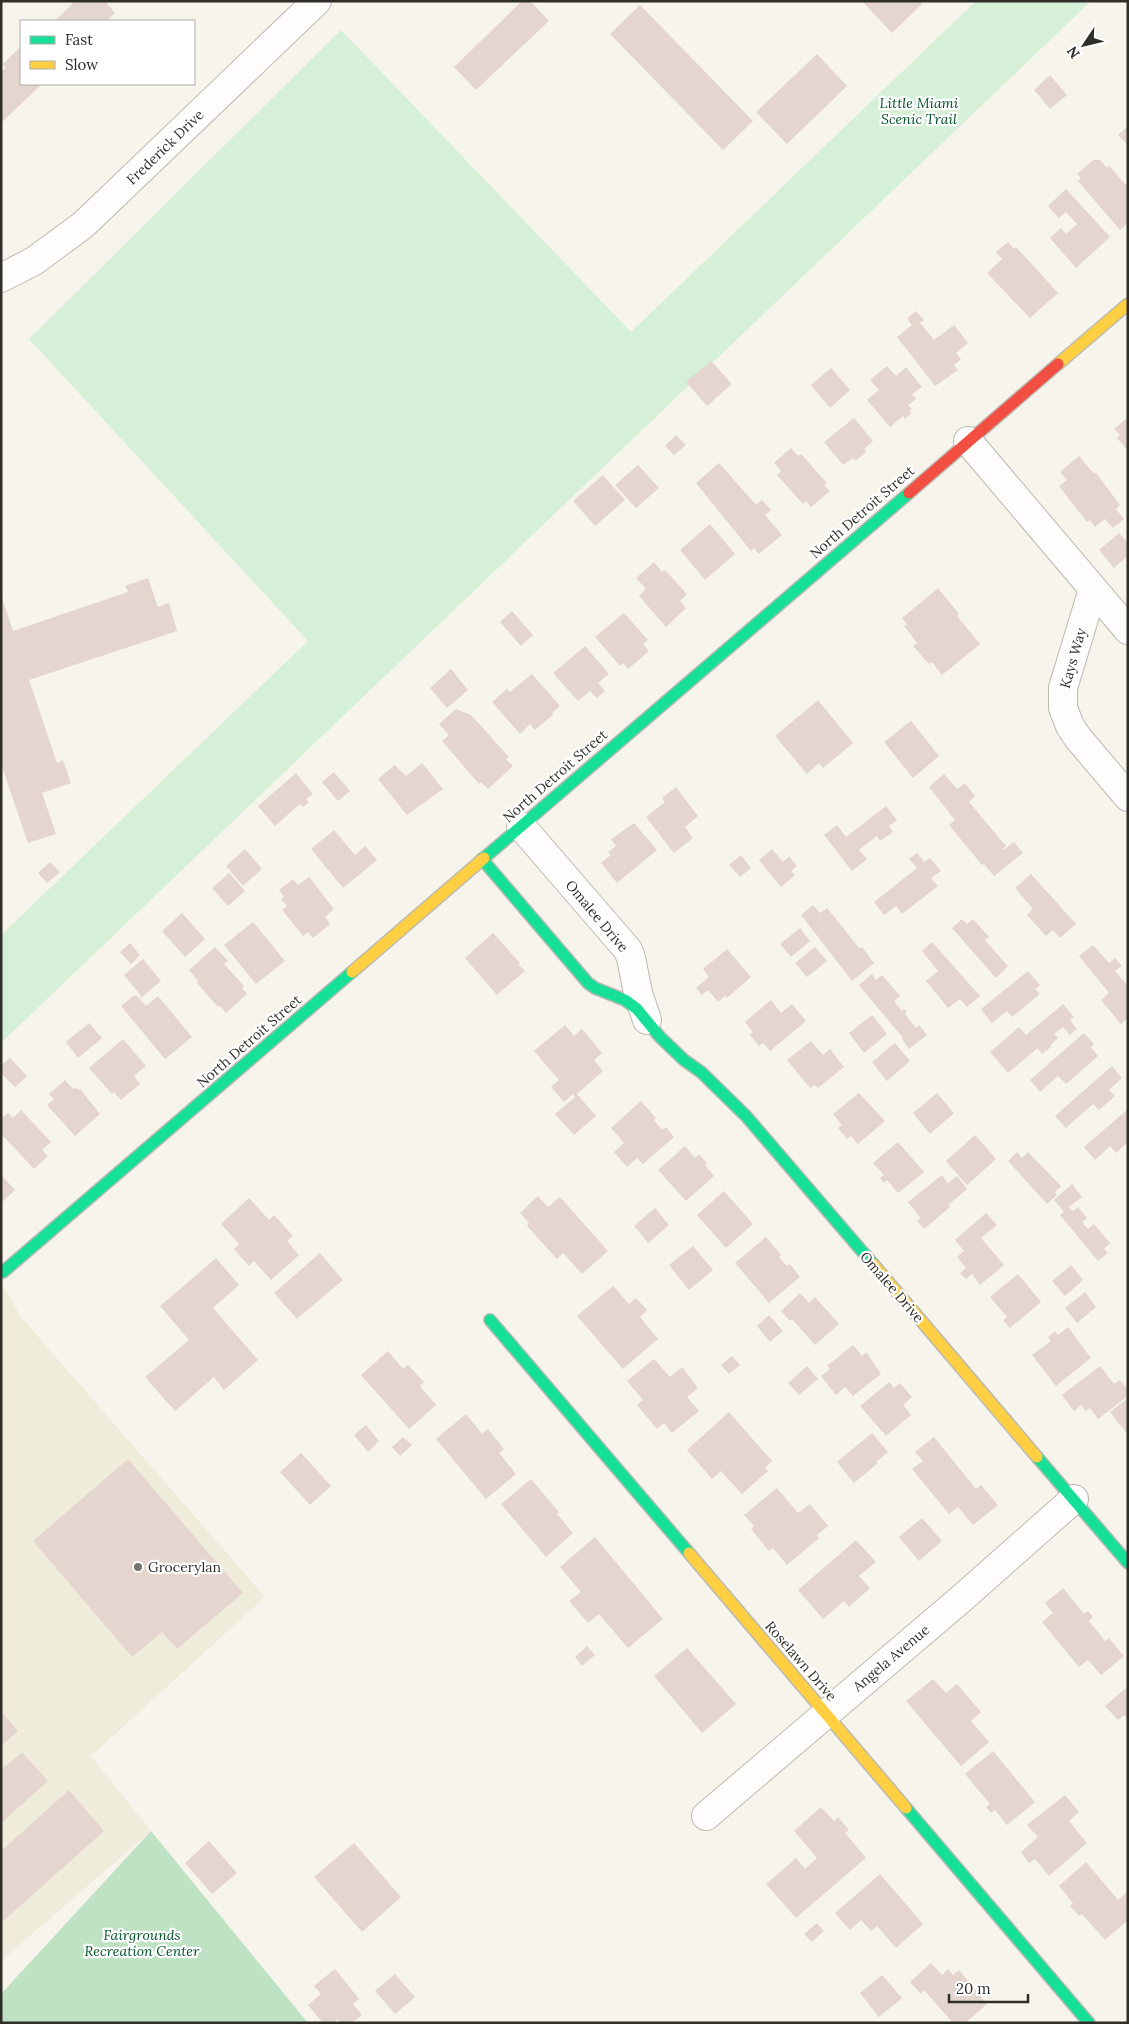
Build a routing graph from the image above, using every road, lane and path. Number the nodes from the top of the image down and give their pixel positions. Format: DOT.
graph roads {
  1 [pos="317,1"];
  2 [pos="1,278"];
  3 [pos="1128,304"];
  4 [pos="968,441"];
  5 [pos="1093,589"];
  6 [pos="1128,630"];
  7 [pos="1128,797"];
  8 [pos="521,826"];
  9 [pos="482,859"];
  10 [pos="647,1020"];
  11 [pos="3,1272"];
  12 [pos="490,1320"];
  13 [pos="1074,1499"];
  14 [pos="1128,1562"];
  15 [pos="825,1713"];
  16 [pos="706,1816"];
  17 [pos="1089,2023"];
  1 -- 2 [label="street, Frederick Drive"];
  3 -- 4 [label="main road, North Detroit Street"];
  4 -- 5 [label="street"];
  4 -- 8 [label="main road, North Detroit Street"];
  5 -- 6 [label="street"];
  5 -- 7 [label="street, Kays Way"];
  8 -- 9 [label="main road, North Detroit Street"];
  8 -- 10 [label="street, Omalee Drive"];
  9 -- 10 [label="main road, Omalee Drive"];
  9 -- 11 [label="main road, North Detroit Street"];
  10 -- 13 [label="main road, Omalee Drive"];
  12 -- 15 [label="main road, Roselawn Drive"];
  13 -- 14 [label="main road, Omalee Drive"];
  13 -- 15 [label="street, Angela Avenue"];
  15 -- 16 [label="street, Angela Avenue"];
  15 -- 17 [label="main road, Roselawn Drive"];
}
